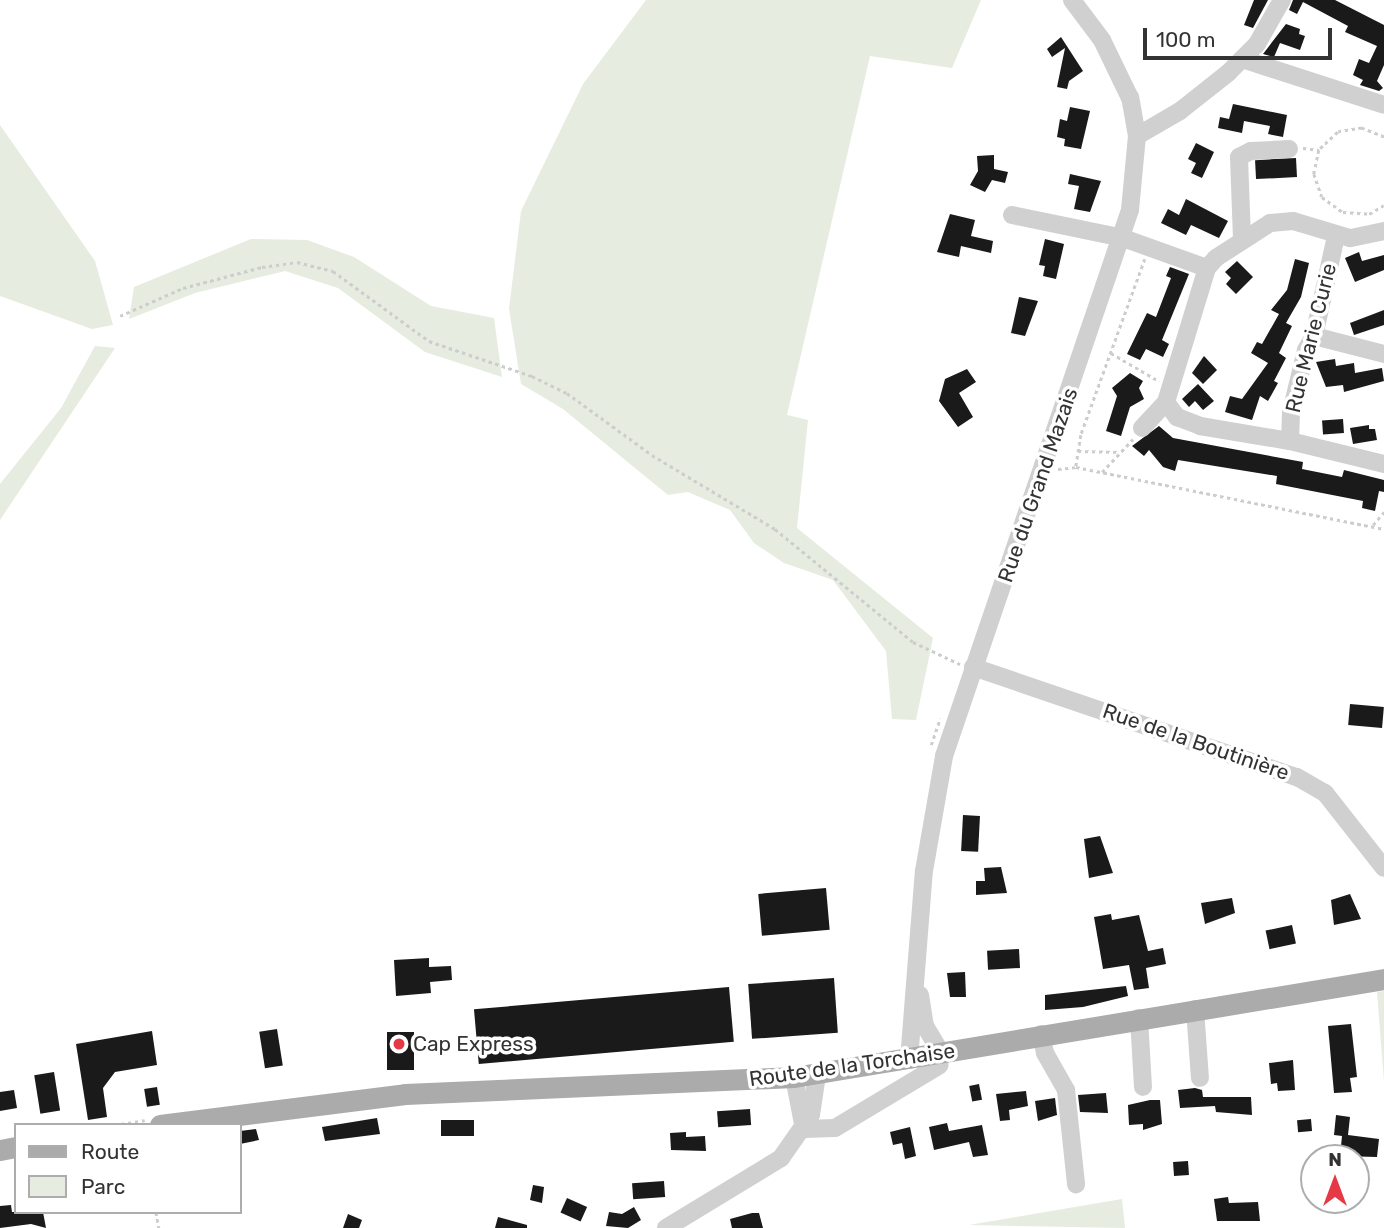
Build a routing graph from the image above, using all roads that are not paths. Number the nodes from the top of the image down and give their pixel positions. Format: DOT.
graph roads {
  1 [pos="1072,0"];
  2 [pos="1282,0"];
  3 [pos="1242,59"];
  4 [pos="1384,105"];
  5 [pos="1137,136"];
  6 [pos="1289,149"];
  7 [pos="1012,215"];
  8 [pos="1384,231"];
  9 [pos="1336,236"];
  10 [pos="1123,238"];
  11 [pos="1242,239"];
  12 [pos="1207,268"];
  13 [pos="1314,336"];
  14 [pos="1384,354"];
  15 [pos="1168,393"];
  16 [pos="1142,428"];
  17 [pos="1290,441"];
  18 [pos="1384,464"];
  19 [pos="973,667"];
  20 [pos="1384,868"];
  21 [pos="1384,979"];
  22 [pos="918,984"];
  23 [pos="1195,1009"];
  24 [pos="1139,1018"];
  25 [pos="1041,1034"];
  26 [pos="909,1059"];
  27 [pos="941,1059"];
  28 [pos="817,1075"];
  29 [pos="794,1077"];
  30 [pos="1200,1078"];
  31 [pos="1143,1087"];
  32 [pos="274,1112"];
  33 [pos="178,1123"];
  34 [pos="227,1123"];
  35 [pos="804,1129"];
  36 [pos="1076,1184"];
  37 [pos="666,1228"];
  1 -- 5 [label="street, Rue du Grand Mazais"];
  2 -- 3 [label="street"];
  3 -- 4 [label="street"];
  3 -- 5 [label="street"];
  5 -- 10 [label="street, Rue du Grand Mazais"];
  6 -- 11 [label="street"];
  7 -- 10 [label="street"];
  8 -- 9 [label="street"];
  9 -- 11 [label="street"];
  9 -- 13 [label="street, Rue Marie Curie"];
  10 -- 12 [label="street"];
  10 -- 19 [label="street, Rue du Grand Mazais"];
  11 -- 12 [label="street"];
  12 -- 15 [label="street"];
  13 -- 14 [label="street"];
  13 -- 17 [label="street, Rue Marie Curie"];
  15 -- 16 [label="street"];
  15 -- 17 [label="street"];
  17 -- 18 [label="street"];
  19 -- 20 [label="street, Rue de la Boutinière"];
  19 -- 22 [label="street, Rue du Grand Mazais"];
  21 -- 23 [label="main road, Route de la Torchaise"];
  22 -- 26 [label="street, Rue du Grand Mazais"];
  22 -- 27 [label="street, Rue du Grand Mazais"];
  23 -- 24 [label="main road, Route de la Torchaise"];
  23 -- 30 [label="street"];
  24 -- 25 [label="main road, Route de la Torchaise"];
  24 -- 31 [label="street"];
  25 -- 27 [label="main road, Route de la Torchaise"];
  25 -- 36 [label="street"];
  26 -- 27 [label="main road, Route de la Torchaise"];
  26 -- 28 [label="main road, Route de la Torchaise"];
  27 -- 35 [label="street"];
  28 -- 29 [label="main road, Route de la Torchaise"];
  28 -- 35 [label="street"];
  29 -- 32 [label="main road, Route de la Torchaise"];
  29 -- 35 [label="street"];
  32 -- 33 [label="main road, Route de la Torchaise"];
  32 -- 34 [label="main road, Route de la Torchaise"];
  35 -- 37 [label="street"];
}
